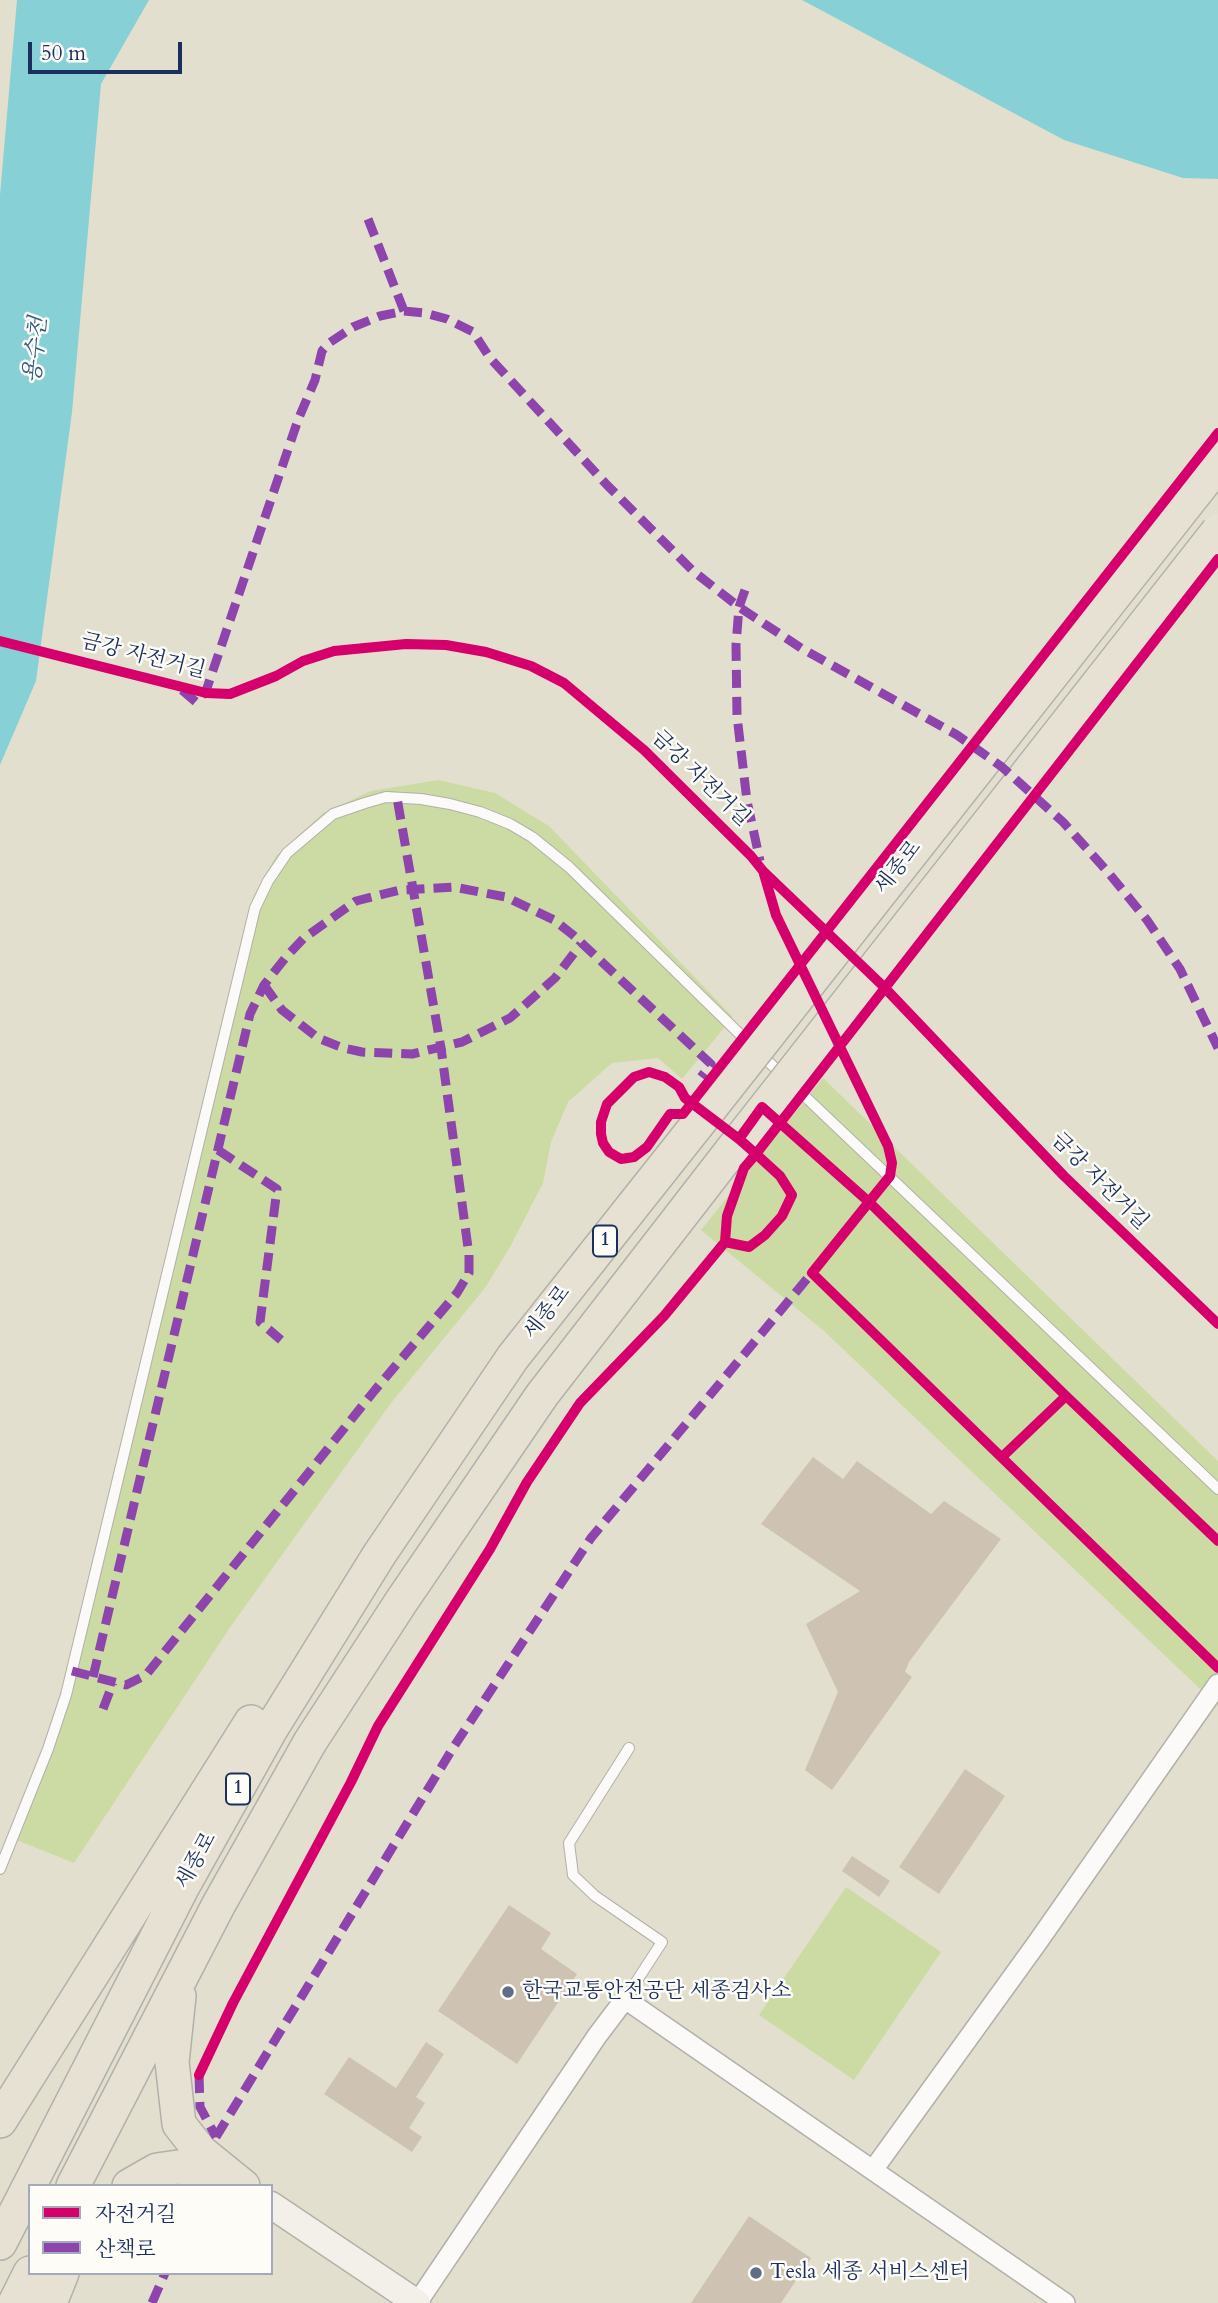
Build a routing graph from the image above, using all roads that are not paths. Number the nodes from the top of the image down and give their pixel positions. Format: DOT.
graph roads {
  1 [pos="1218,464"];
  2 [pos="1218,531"];
  3 [pos="513,1357"];
  4 [pos="1218,1489"];
  5 [pos="1218,1684"];
  6 [pos="629,1748"];
  7 [pos="0,1869"];
  8 [pos="219,1904"];
  9 [pos="179,1994"];
  10 [pos="625,1999"];
  11 [pos="0,2121"];
  12 [pos="873,2170"];
  13 [pos="30,2184"];
  14 [pos="74,2184"];
  15 [pos="99,2184"];
  16 [pos="132,2184"];
  17 [pos="238,2184"];
  18 [pos="240,2184"];
  19 [pos="28,2188"];
  20 [pos="273,2206"];
  21 [pos="0,2243"];
  22 [pos="29,2275"];
  23 [pos="61,2275"];
  24 [pos="15,2303"];
  25 [pos="50,2303"];
  26 [pos="417,2303"];
  27 [pos="1065,2303"];
  1 -- 3 [label="highway, 세종로 / 1, bridge"];
  2 -- 8 [label="highway, 세종로 / 1, bridge"];
  3 -- 11 [label="highway"];
  3 -- 13 [label="highway, 세종로 / 1"];
  4 -- 7 [label="lane"];
  5 -- 12 [label="street"];
  6 -- 10 [label="lane"];
  8 -- 9 [label="highway"];
  8 -- 14 [label="highway, 세종로 / 1"];
  9 -- 15 [label="highway"];
  9 -- 18 [label="highway"];
  10 -- 12 [label="street"];
  10 -- 26 [label="street"];
  12 -- 27 [label="street"];
  16 -- 17 [label="highway"];
  19 -- 21 [label="highway, 세종로 / 1"];
  20 -- 26 [label="street"];
  22 -- 24 [label="highway"];
  23 -- 25 [label="highway"];
}
